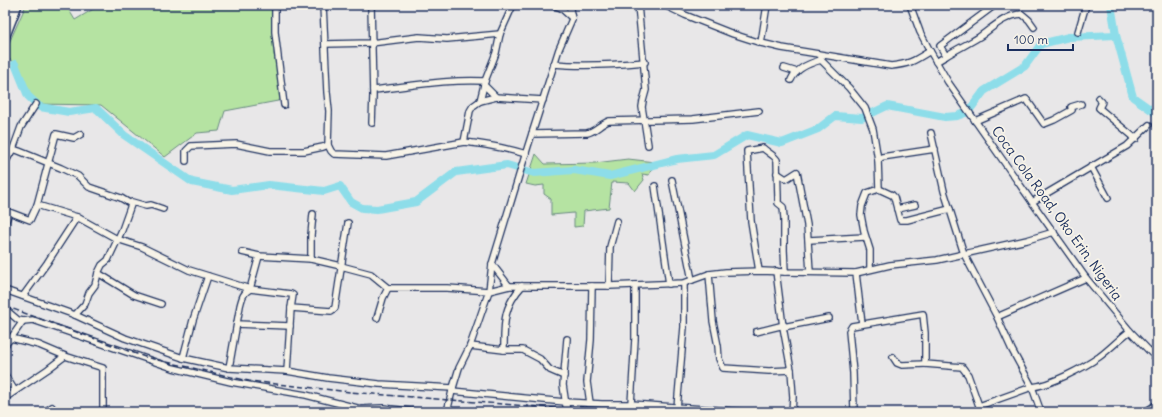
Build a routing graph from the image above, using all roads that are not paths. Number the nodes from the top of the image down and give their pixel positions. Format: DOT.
graph roads {
  1 [pos="11,5"];
  2 [pos="18,5"];
  3 [pos="275,5"];
  4 [pos="323,5"];
  5 [pos="371,5"];
  6 [pos="513,5"];
  7 [pos="553,5"];
  8 [pos="571,5"];
  9 [pos="638,5"];
  10 [pos="664,5"];
  11 [pos="767,5"];
  12 [pos="910,5"];
  13 [pos="995,5"];
  14 [pos="1086,5"];
  15 [pos="563,6"];
  16 [pos="572,19"];
  17 [pos="5,20"];
  18 [pos="1034,27"];
  19 [pos="1078,32"];
  20 [pos="500,34"];
  21 [pos="5,38"];
  22 [pos="372,43"];
  23 [pos="761,43"];
  24 [pos="325,44"];
  25 [pos="930,51"];
  26 [pos="946,56"];
  27 [pos="821,57"];
  28 [pos="644,62"];
  29 [pos="936,62"];
  30 [pos="554,64"];
  31 [pos="784,68"];
  32 [pos="797,72"];
  33 [pos="791,80"];
  34 [pos="484,83"];
  35 [pos="373,90"];
  36 [pos="496,97"];
  37 [pos="1098,98"];
  38 [pos="543,100"];
  39 [pos="480,101"];
  40 [pos="36,104"];
  41 [pos="1081,104"];
  42 [pos="284,105"];
  43 [pos="758,111"];
  44 [pos="974,118"];
  45 [pos="644,120"];
  46 [pos="372,123"];
  47 [pos="1148,125"];
  48 [pos="931,133"];
  49 [pos="81,134"];
  50 [pos="532,134"];
  51 [pos="1136,139"];
  52 [pos="464,142"];
  53 [pos="648,144"];
  54 [pos="328,145"];
  55 [pos="935,149"];
  56 [pos="13,150"];
  57 [pos="526,154"];
  58 [pos="878,160"];
  59 [pos="186,161"];
  60 [pos="5,162"];
  61 [pos="48,162"];
  62 [pos="1091,167"];
  63 [pos="778,173"];
  64 [pos="672,180"];
  65 [pos="655,186"];
  66 [pos="879,189"];
  67 [pos="1108,198"];
  68 [pos="1032,202"];
  69 [pos="131,204"];
  70 [pos="915,205"];
  71 [pos="37,206"];
  72 [pos="162,209"];
  73 [pos="898,209"];
  74 [pos="950,209"];
  75 [pos="313,214"];
  76 [pos="77,217"];
  77 [pos="617,221"];
  78 [pos="348,223"];
  79 [pos="5,224"];
  80 [pos="1054,232"];
  81 [pos="866,237"];
  82 [pos="117,239"];
  83 [pos="809,240"];
  84 [pos="242,252"];
  85 [pos="964,254"];
  86 [pos="259,256"];
  87 [pos="311,259"];
  88 [pos="492,264"];
  89 [pos="341,266"];
  90 [pos="870,269"];
  91 [pos="759,271"];
  92 [pos="776,271"];
  93 [pos="785,272"];
  94 [pos="810,272"];
  95 [pos="98,273"];
  96 [pos="856,273"];
  97 [pos="710,274"];
  98 [pos="208,276"];
  99 [pos="1086,278"];
  100 [pos="692,280"];
  101 [pos="684,283"];
  102 [pos="669,284"];
  103 [pos="635,285"];
  104 [pos="509,286"];
  105 [pos="522,286"];
  106 [pos="592,286"];
  107 [pos="609,286"];
  108 [pos="388,288"];
  109 [pos="250,289"];
  110 [pos="5,290"];
  111 [pos="489,291"];
  112 [pos="23,296"];
  113 [pos="161,304"];
  114 [pos="291,308"];
  115 [pos="5,310"];
  116 [pos="75,315"];
  117 [pos="997,317"];
  118 [pos="377,318"];
  119 [pos="829,318"];
  120 [pos="23,321"];
  121 [pos="237,324"];
  122 [pos="862,324"];
  123 [pos="290,326"];
  124 [pos="784,326"];
  125 [pos="1130,331"];
  126 [pos="756,332"];
  127 [pos="8,337"];
  128 [pos="567,339"];
  129 [pos="5,345"];
  130 [pos="470,346"];
  131 [pos="504,350"];
  132 [pos="65,356"];
  133 [pos="893,357"];
  134 [pos="183,358"];
  135 [pos="1157,359"];
  136 [pos="925,364"];
  137 [pos="229,368"];
  138 [pos="791,370"];
  139 [pos="287,371"];
  140 [pos="5,375"];
  141 [pos="564,376"];
  142 [pos="1032,386"];
  143 [pos="452,389"];
  144 [pos="15,391"];
  145 [pos="5,398"];
  146 [pos="565,402"];
  147 [pos="590,403"];
  148 [pos="631,404"];
  149 [pos="1157,404"];
  150 [pos="52,407"];
  151 [pos="677,408"];
  152 [pos="383,410"];
  153 [pos="719,411"];
  154 [pos="45,412"];
  155 [pos="103,412"];
  156 [pos="418,412"];
  157 [pos="447,412"];
  158 [pos="567,412"];
  159 [pos="743,412"];
  160 [pos="792,412"];
  161 [pos="854,412"];
  162 [pos="1041,412"];
  163 [pos="1145,412"];
  1 -- 17 [label="main road"];
  2 -- 21 [label="main road"];
  3 -- 42 [label="street"];
  4 -- 24 [label="street"];
  5 -- 22 [label="street"];
  6 -- 20 [label="street"];
  7 -- 15 [label="street"];
  8 -- 16 [label="street"];
  9 -- 28 [label="street"];
  10 -- 23 [label="street"];
  11 -- 23 [label="street"];
  12 -- 25 [label="street, Coca Cola Road, Oko Erin, Nigeria"];
  13 -- 26 [label="street"];
  14 -- 19 [label="street"];
  15 -- 16 [label="street"];
  16 -- 30 [label="street"];
  18 -- 26 [label="street"];
  20 -- 22 [label="street"];
  20 -- 34 [label="street"];
  22 -- 24 [label="street"];
  22 -- 35 [label="street"];
  23 -- 27 [label="street"];
  24 -- 54 [label="street"];
  25 -- 27 [label="street"];
  25 -- 29 [label="street, Coca Cola Road, Oko Erin, Nigeria"];
  26 -- 29 [label="street"];
  27 -- 32 [label="street"];
  27 -- 58 [label="street"];
  28 -- 30 [label="street"];
  28 -- 45 [label="street"];
  29 -- 44 [label="street, Coca Cola Road, Oko Erin, Nigeria"];
  30 -- 38 [label="street"];
  31 -- 32 [label="street"];
  32 -- 33 [label="street"];
  34 -- 35 [label="street"];
  34 -- 36 [label="street"];
  34 -- 39 [label="street"];
  35 -- 46 [label="street"];
  36 -- 38 [label="street"];
  36 -- 39 [label="street"];
  37 -- 51 [label="street"];
  38 -- 50 [label="street"];
  39 -- 52 [label="street"];
  40 -- 56 [label="street"];
  41 -- 44 [label="street"];
  43 -- 45 [label="street"];
  44 -- 68 [label="street, Coca Cola Road, Oko Erin, Nigeria"];
  45 -- 50 [label="street"];
  45 -- 53 [label="street"];
  47 -- 51 [label="street"];
  48 -- 55 [label="street"];
  49 -- 61 [label="street"];
  50 -- 57 [label="street"];
  51 -- 62 [label="street"];
  52 -- 54 [label="street"];
  52 -- 57 [label="street"];
  54 -- 59 [label="street"];
  55 -- 58 [label="street"];
  55 -- 74 [label="street"];
  56 -- 60 [label="street"];
  56 -- 61 [label="street"];
  57 -- 88 [label="street"];
  58 -- 66 [label="street"];
  61 -- 69 [label="street"];
  61 -- 71 [label="street"];
  62 -- 67 [label="street"];
  62 -- 68 [label="street"];
  63 -- 83 [label="street"];
  63 -- 91 [label="street"];
  63 -- 93 [label="street"];
  64 -- 100 [label="street"];
  65 -- 102 [label="street"];
  66 -- 73 [label="street"];
  66 -- 81 [label="street"];
  68 -- 80 [label="street, Coca Cola Road, Oko Erin, Nigeria"];
  69 -- 72 [label="street"];
  69 -- 82 [label="street"];
  70 -- 73 [label="street"];
  71 -- 76 [label="street"];
  71 -- 79 [label="street"];
  73 -- 74 [label="street"];
  74 -- 85 [label="street"];
  75 -- 87 [label="street"];
  76 -- 82 [label="street"];
  76 -- 112 [label="street"];
  77 -- 107 [label="street"];
  78 -- 89 [label="street"];
  80 -- 85 [label="street"];
  80 -- 99 [label="street, Coca Cola Road, Oko Erin, Nigeria"];
  81 -- 83 [label="street"];
  81 -- 90 [label="street"];
  82 -- 95 [label="street"];
  82 -- 98 [label="street"];
  83 -- 94 [label="street"];
  84 -- 86 [label="street"];
  85 -- 90 [label="street"];
  85 -- 117 [label="street"];
  86 -- 87 [label="street"];
  86 -- 109 [label="street"];
  87 -- 89 [label="street"];
  88 -- 104 [label="street"];
  88 -- 111 [label="street"];
  89 -- 108 [label="street"];
  89 -- 114 [label="street"];
  90 -- 96 [label="street"];
  91 -- 92 [label="street"];
  91 -- 97 [label="street"];
  92 -- 93 [label="street"];
  92 -- 124 [label="street"];
  93 -- 94 [label="street"];
  94 -- 96 [label="street"];
  95 -- 113 [label="street"];
  95 -- 116 [label="street"];
  96 -- 122 [label="street"];
  97 -- 100 [label="street"];
  97 -- 138 [label="street"];
  98 -- 109 [label="street"];
  98 -- 134 [label="street"];
  99 -- 117 [label="street"];
  99 -- 125 [label="street, Coca Cola Road, Oko Erin, Nigeria"];
  100 -- 101 [label="street"];
  101 -- 102 [label="street"];
  101 -- 151 [label="street"];
  102 -- 103 [label="street"];
  103 -- 107 [label="street"];
  103 -- 148 [label="street"];
  104 -- 105 [label="street"];
  104 -- 111 [label="street"];
  105 -- 106 [label="street"];
  105 -- 131 [label="street"];
  106 -- 107 [label="street"];
  106 -- 147 [label="street"];
  108 -- 111 [label="street"];
  108 -- 118 [label="street"];
  109 -- 114 [label="street"];
  109 -- 121 [label="street"];
  110 -- 112 [label="street"];
  111 -- 130 [label="street"];
  112 -- 116 [label="street"];
  114 -- 123 [label="street"];
  115 -- 120 [label="street"];
  116 -- 134 [label="street"];
  117 -- 142 [label="street"];
  119 -- 124 [label="street"];
  120 -- 127 [label="street"];
  120 -- 152 [label="street"];
  121 -- 123 [label="street"];
  121 -- 137 [label="street"];
  122 -- 136 [label="street"];
  122 -- 161 [label="street"];
  123 -- 139 [label="street"];
  124 -- 126 [label="street"];
  124 -- 138 [label="street"];
  125 -- 135 [label="street, Coca Cola Road, Oko Erin, Nigeria"];
  125 -- 142 [label="street"];
  127 -- 129 [label="street"];
  127 -- 132 [label="street"];
  128 -- 141 [label="street"];
  130 -- 131 [label="street"];
  130 -- 143 [label="street"];
  131 -- 141 [label="street"];
  132 -- 144 [label="street"];
  132 -- 155 [label="street"];
  133 -- 136 [label="street"];
  134 -- 137 [label="street"];
  136 -- 142 [label="street"];
  137 -- 139 [label="street"];
  138 -- 160 [label="street"];
  139 -- 143 [label="street"];
  140 -- 144 [label="street"];
  141 -- 146 [label="street"];
  142 -- 162 [label="street"];
  143 -- 146 [label="street"];
  143 -- 157 [label="street"];
  144 -- 145 [label="street"];
  146 -- 147 [label="street"];
  146 -- 158 [label="street"];
  147 -- 148 [label="street"];
  148 -- 151 [label="street"];
  149 -- 163 [label="street"];
  150 -- 154 [label="street"];
  151 -- 153 [label="street"];
  152 -- 156 [label="street"];
  153 -- 159 [label="street"];
}
